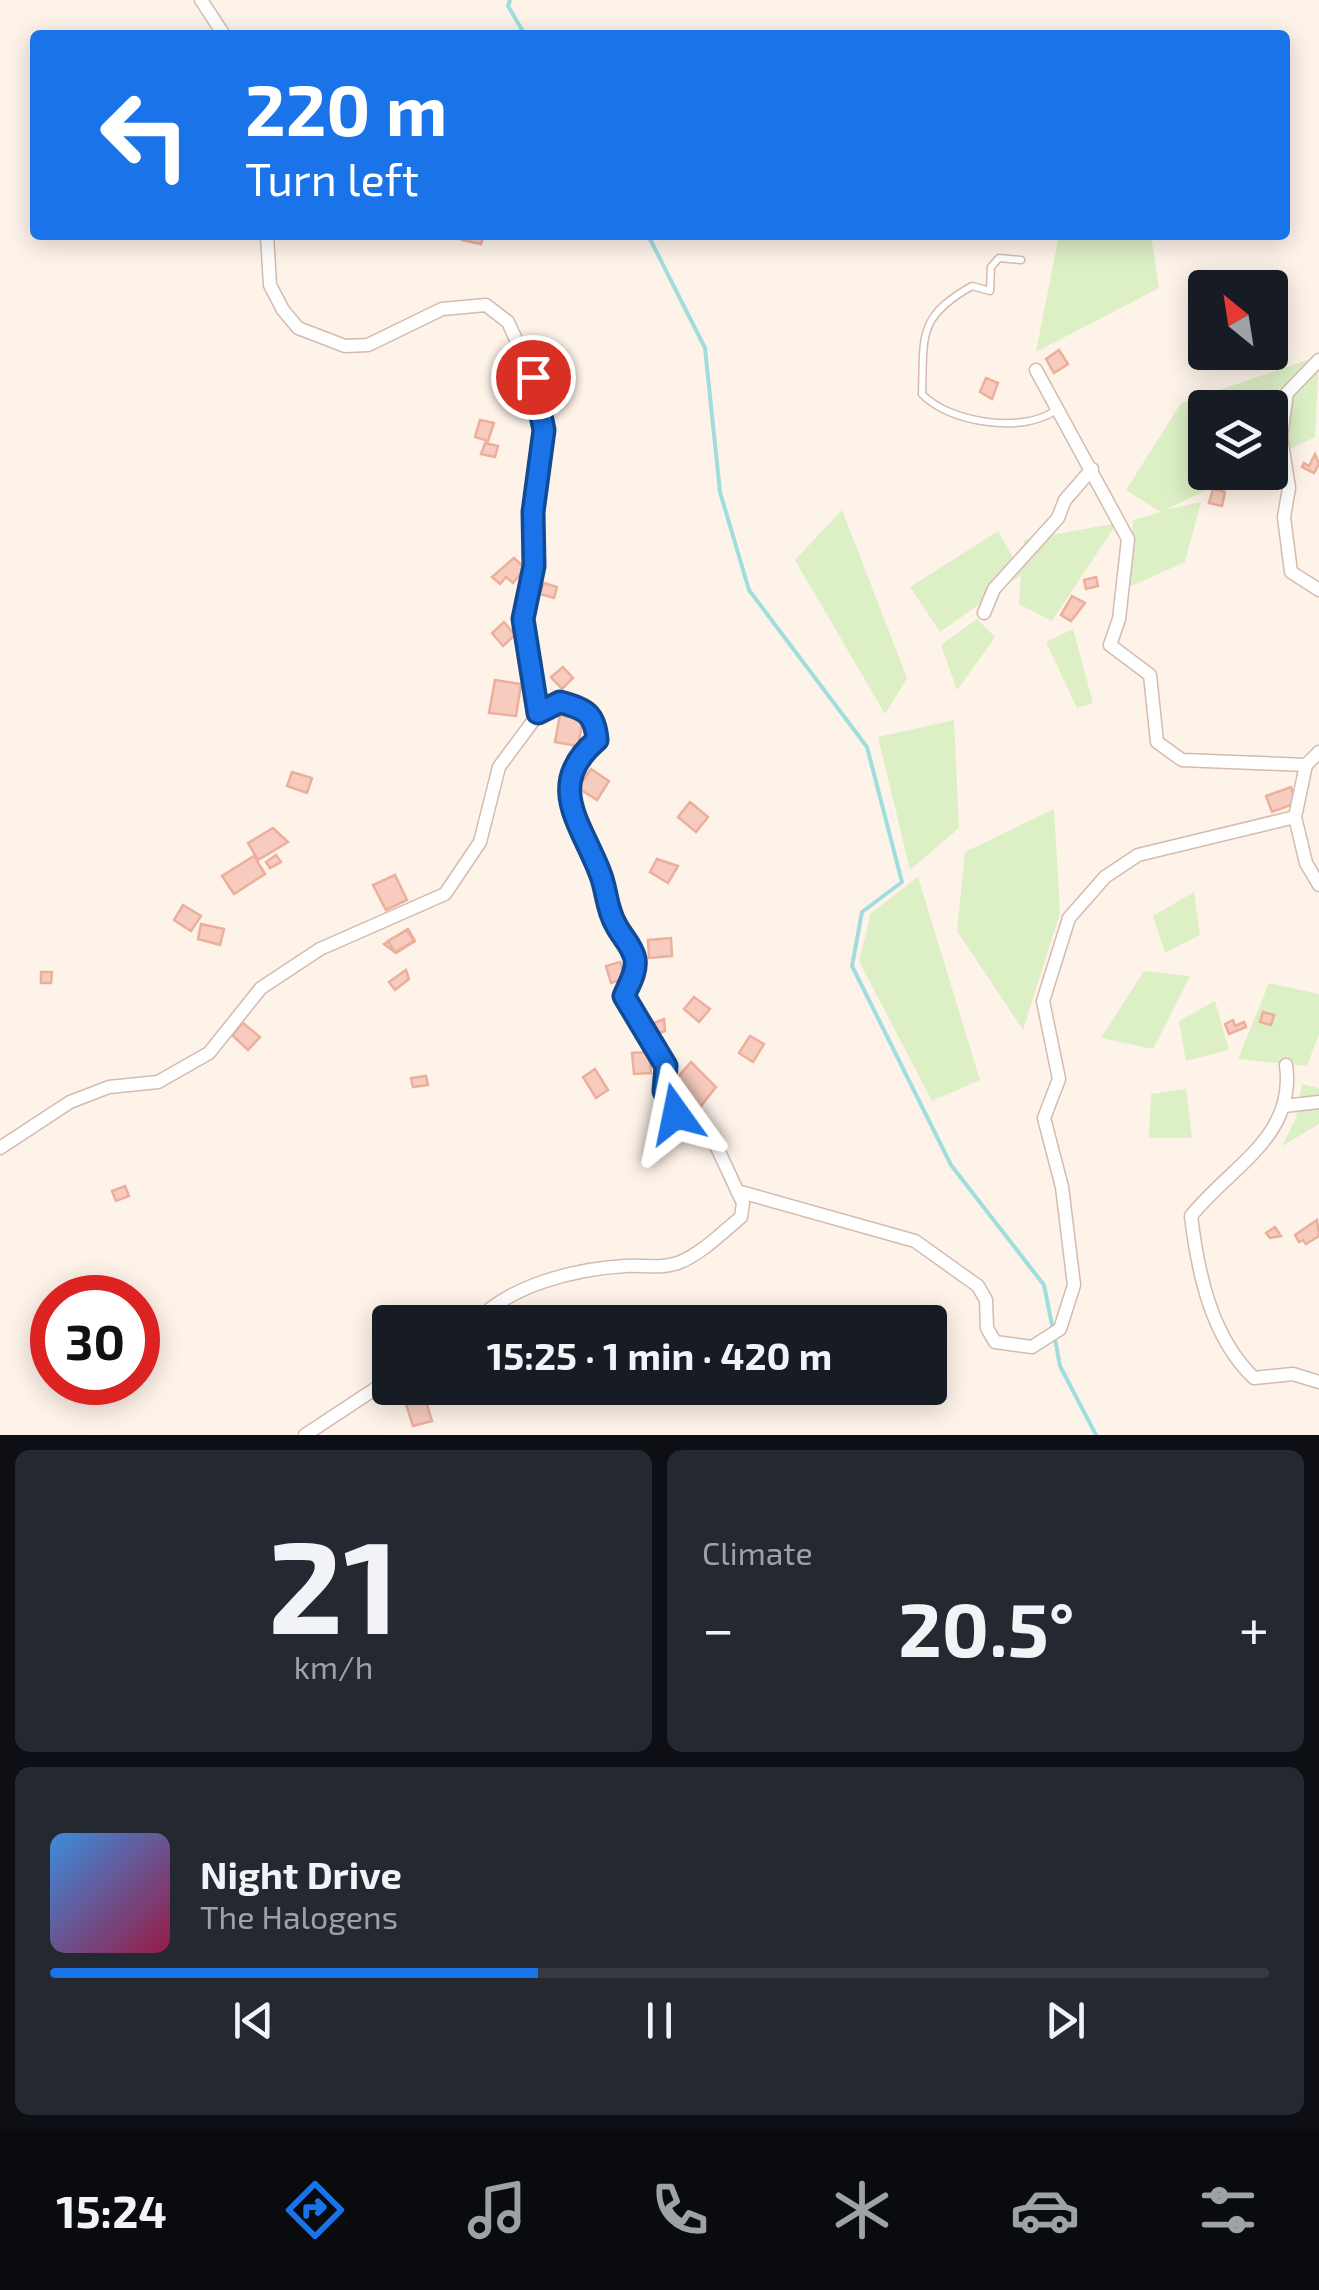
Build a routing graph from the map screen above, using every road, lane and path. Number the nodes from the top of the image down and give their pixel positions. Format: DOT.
graph roads {
  1 [pos="201,0"];
  2 [pos="221,30"];
  3 [pos="267,240"];
  4 [pos="1021,260"];
  5 [pos="1319,360"];
  6 [pos="1036,370"];
  7 [pos="1057,409"];
  8 [pos="1092,469"];
  9 [pos="1319,590"];
  10 [pos="984,613"];
  11 [pos="538,713"];
  12 [pos="1319,752"];
  13 [pos="1306,765"];
  14 [pos="1295,817"];
  15 [pos="1319,885"];
  16 [pos="1286,1064"];
  17 [pos="1319,1102"];
  18 [pos="1284,1106"];
  19 [pos="0,1148"];
  20 [pos="737,1192"];
  21 [pos="498,1305"];
  22 [pos="1319,1382"];
  23 [pos="372,1391"];
  24 [pos="305,1435"];
  1 -- 2 [label="street"];
  3 -- 11 [label="street"];
  4 -- 7 [label="lane"];
  5 -- 9 [label="street"];
  6 -- 7 [label="street"];
  7 -- 8 [label="street"];
  8 -- 10 [label="street"];
  8 -- 13 [label="street"];
  11 -- 19 [label="street"];
  11 -- 20 [label="street"];
  12 -- 13 [label="street"];
  13 -- 14 [label="street"];
  14 -- 15 [label="street"];
  14 -- 20 [label="street"];
  16 -- 18 [label="street"];
  17 -- 18 [label="street"];
  18 -- 22 [label="street"];
  20 -- 21 [label="street"];
  23 -- 24 [label="street"];
}
